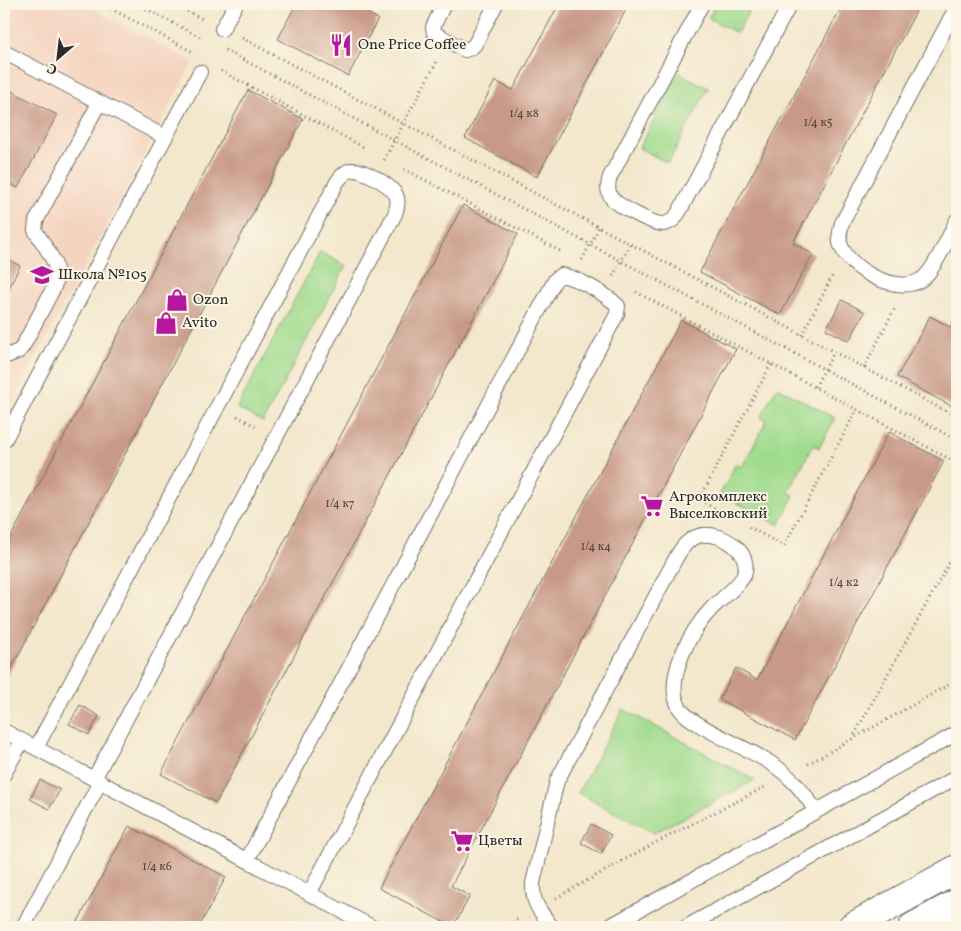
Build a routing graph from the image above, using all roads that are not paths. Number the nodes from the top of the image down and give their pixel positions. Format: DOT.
graph roads {
  1 [pos="236,4"];
  2 [pos="444,4"];
  3 [pos="496,4"];
  4 [pos="702,4"];
  5 [pos="790,4"];
  6 [pos="957,6"];
  7 [pos="222,30"];
  8 [pos="4,52"];
  9 [pos="200,72"];
  10 [pos="99,102"];
  11 [pos="165,137"];
  12 [pos="957,220"];
  13 [pos="4,357"];
  14 [pos="4,441"];
  15 [pos="4,731"];
  16 [pos="957,733"];
  17 [pos="22,741"];
  18 [pos="36,748"];
  19 [pos="4,774"];
  20 [pos="957,777"];
  21 [pos="97,781"];
  22 [pos="816,811"];
  23 [pos="247,860"];
  24 [pos="957,869"];
  25 [pos="309,894"];
  26 [pos="957,903"];
  27 [pos="23,927"];
  28 [pos="372,927"];
  29 [pos="552,927"];
  30 [pos="608,927"];
  31 [pos="686,927"];
  32 [pos="852,927"];
  33 [pos="913,927"];
  1 -- 7 [label="lane"];
  2 -- 3 [label="lane"];
  4 -- 5 [label="lane"];
  6 -- 12 [label="lane"];
  8 -- 10 [label="lane"];
  9 -- 11 [label="lane"];
  10 -- 11 [label="lane"];
  10 -- 13 [label="lane"];
  11 -- 14 [label="lane"];
  15 -- 17 [label="lane"];
  16 -- 22 [label="lane"];
  17 -- 18 [label="lane"];
  17 -- 19 [label="lane"];
  18 -- 21 [label="lane"];
  18 -- 21 [label="lane"];
  20 -- 31 [label="lane"];
  21 -- 23 [label="lane"];
  21 -- 27 [label="lane"];
  22 -- 29 [label="lane"];
  22 -- 30 [label="lane"];
  23 -- 25 [label="lane"];
  23 -- 25 [label="lane"];
  24 -- 32 [label="highway"];
  25 -- 28 [label="lane"];
  26 -- 33 [label="highway"];
}
